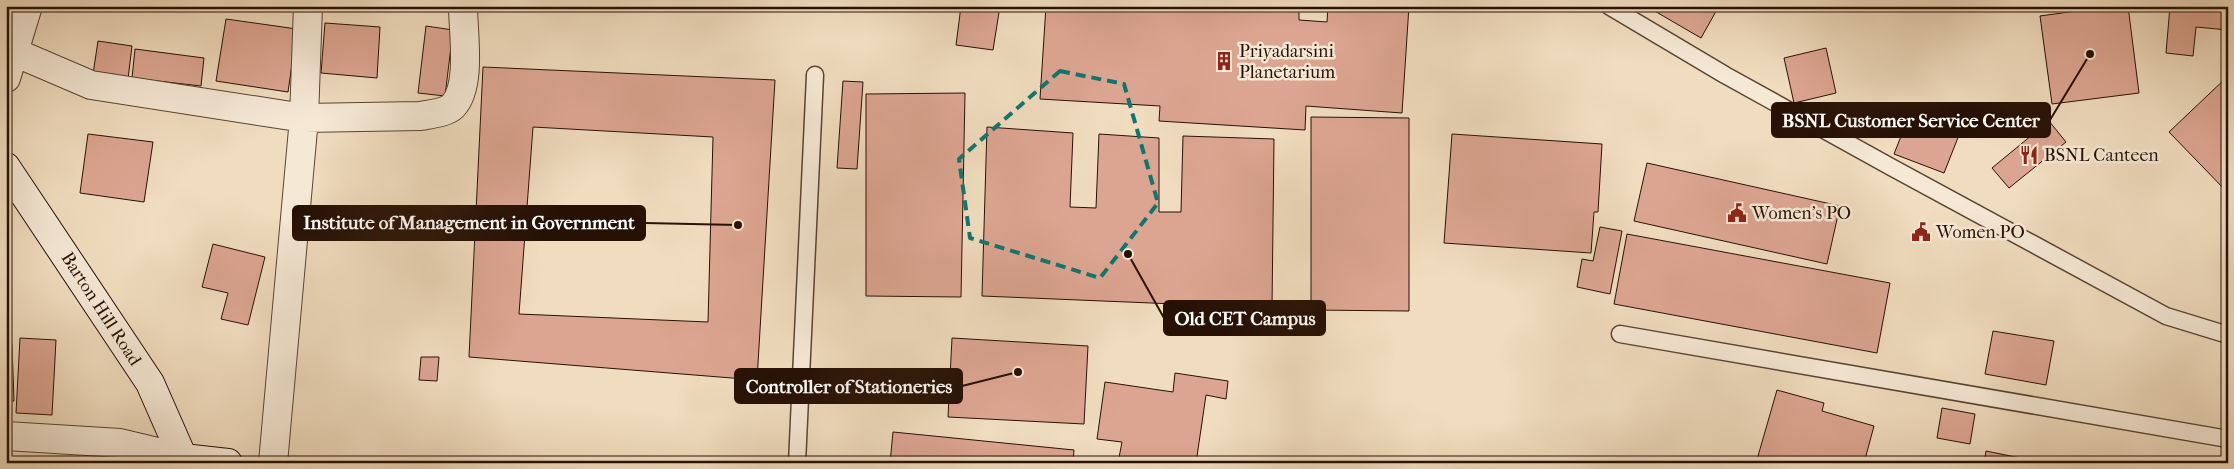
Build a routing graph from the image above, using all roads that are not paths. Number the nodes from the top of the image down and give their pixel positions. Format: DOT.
graph roads {
  1 [pos="28,6"];
  2 [pos="308,6"];
  3 [pos="463,6"];
  4 [pos="1609,6"];
  5 [pos="14,52"];
  6 [pos="815,75"];
  7 [pos="6,78"];
  8 [pos="304,118"];
  9 [pos="6,167"];
  10 [pos="1620,334"];
  11 [pos="2228,335"];
  12 [pos="6,436"];
  13 [pos="2228,439"];
  14 [pos="183,458"];
  15 [pos="228,463"];
  16 [pos="273,463"];
  17 [pos="798,463"];
  1 -- 5 [label="street"];
  2 -- 8 [label="street"];
  3 -- 8 [label="street"];
  4 -- 11 [label="lane"];
  5 -- 7 [label="street"];
  5 -- 8 [label="street"];
  6 -- 17 [label="lane"];
  8 -- 16 [label="street"];
  9 -- 14 [label="street, Barton Hill Road"];
  10 -- 13 [label="lane"];
  12 -- 14 [label="street"];
  14 -- 15 [label="street"];
}
